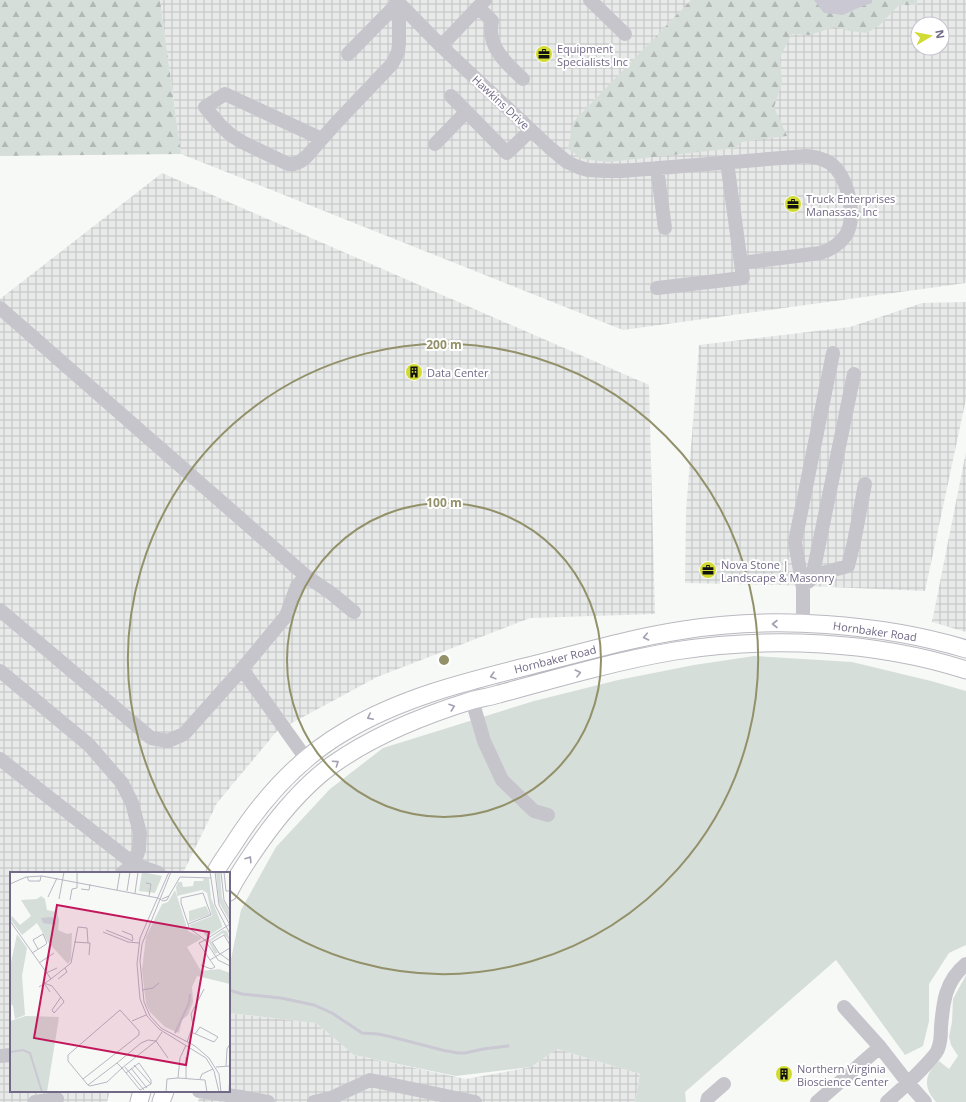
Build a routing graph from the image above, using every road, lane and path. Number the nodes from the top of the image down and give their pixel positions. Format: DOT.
graph roads {
  1 [pos="590,0"];
  2 [pos="398,1"];
  3 [pos="481,4"];
  4 [pos="625,34"];
  5 [pos="441,46"];
  6 [pos="348,54"];
  7 [pos="523,79"];
  8 [pos="451,96"];
  9 [pos="466,112"];
  10 [pos="531,130"];
  11 [pos="322,139"];
  12 [pos="435,144"];
  13 [pos="727,162"];
  14 [pos="657,168"];
  15 [pos="665,228"];
  16 [pos="740,263"];
  17 [pos="657,288"];
  18 [pos="0,308"];
  19 [pos="833,353"];
  20 [pos="854,374"];
  21 [pos="865,484"];
  22 [pos="306,576"];
  23 [pos="807,583"];
  24 [pos="0,610"];
  25 [pos="354,612"];
  26 [pos="803,624"];
  27 [pos="966,649"];
  28 [pos="242,669"];
  29 [pos="966,670"];
  30 [pos="0,671"];
  31 [pos="467,683"];
  32 [pos="472,700"];
  33 [pos="0,759"];
  34 [pos="307,760"];
  35 [pos="548,815"];
  36 [pos="134,864"];
  37 [pos="123,872"];
  38 [pos="156,872"];
  39 [pos="216,872"];
  40 [pos="230,890"];
  41 [pos="966,964"];
  42 [pos="844,1007"];
  43 [pos="880,1046"];
  44 [pos="10,1054"];
  45 [pos="0,1056"];
  46 [pos="908,1083"];
  47 [pos="724,1084"];
  48 [pos="142,1092"];
  49 [pos="165,1092"];
  50 [pos="204,1092"];
  51 [pos="57,1098"];
  52 [pos="240,1099"];
  53 [pos="35,1102"];
  54 [pos="139,1102"];
  55 [pos="161,1102"];
  56 [pos="268,1102"];
  57 [pos="314,1102"];
  58 [pos="476,1102"];
  59 [pos="707,1102"];
  60 [pos="817,1102"];
  61 [pos="886,1102"];
  62 [pos="925,1102"];
  1 -- 4 [label="street"];
  2 -- 5 [label="street, Hawkins Drive"];
  2 -- 6 [label="street"];
  2 -- 11 [label="street"];
  3 -- 5 [label="street"];
  3 -- 7 [label="street"];
  5 -- 10 [label="street, Hawkins Drive"];
  8 -- 9 [label="street"];
  9 -- 10 [label="street"];
  9 -- 12 [label="street"];
  10 -- 14 [label="street, Hawkins Drive"];
  11 -- 11 [label="street"];
  13 -- 14 [label="street, Hawkins Drive"];
  13 -- 16 [label="street"];
  13 -- 16 [label="street, Hawkins Drive"];
  14 -- 15 [label="street"];
  16 -- 17 [label="street"];
  18 -- 22 [label="street"];
  19 -- 23 [label="street"];
  20 -- 23 [label="street"];
  21 -- 23 [label="street"];
  22 -- 25 [label="street"];
  22 -- 28 [label="street"];
  23 -- 26 [label="street"];
  24 -- 28 [label="street"];
  26 -- 27 [label="main road, Hornbaker Road"];
  26 -- 31 [label="main road, Hornbaker Road, one-way"];
  28 -- 34 [label="street"];
  32 -- 29 [label="main road, Hornbaker Road, one-way"];
  30 -- 36 [label="street"];
  31 -- 32 [label="street"];
  31 -- 34 [label="main road, Hornbaker Road, one-way"];
  32 -- 35 [label="street"];
  40 -- 32 [label="main road, Hornbaker Road, one-way"];
  33 -- 36 [label="street"];
  34 -- 39 [label="main road, Hornbaker Road"];
  36 -- 37 [label="street"];
  36 -- 38 [label="street"];
  41 -- 46 [label="street"];
  42 -- 43 [label="street"];
  43 -- 46 [label="street"];
  43 -- 60 [label="street"];
  44 -- 45 [label="street"];
  46 -- 61 [label="street"];
  46 -- 62 [label="street"];
  47 -- 59 [label="street"];
  48 -- 54 [label="main road"];
  49 -- 55 [label="main road"];
  50 -- 52 [label="street"];
  51 -- 53 [label="street"];
  52 -- 56 [label="street"];
  57 -- 58 [label="street"];
}
